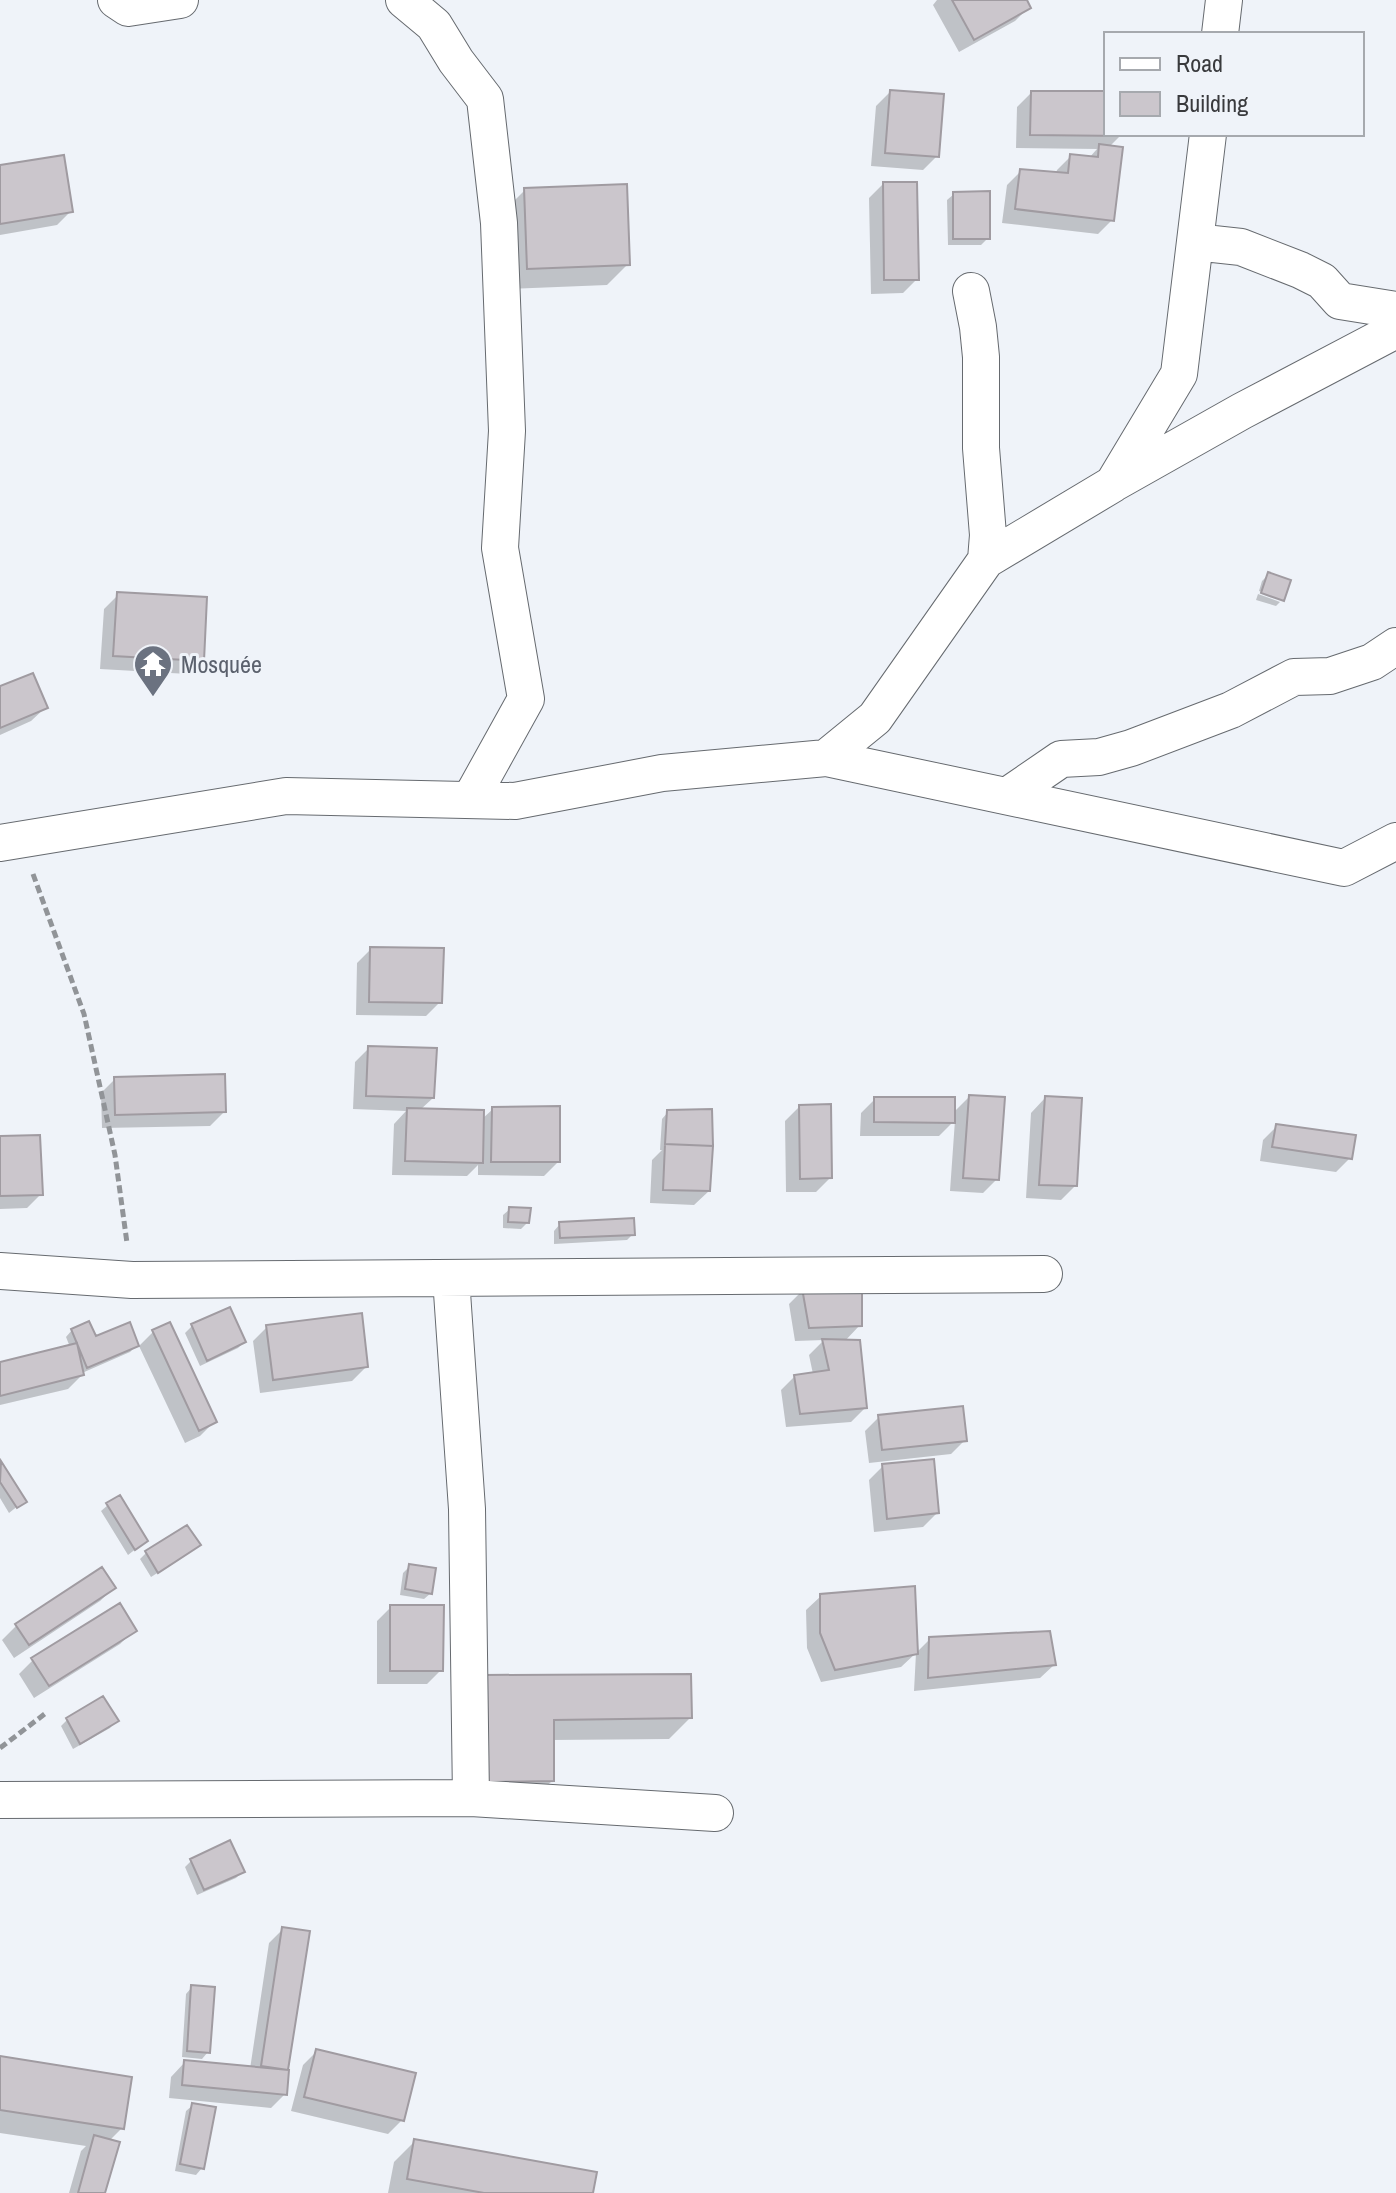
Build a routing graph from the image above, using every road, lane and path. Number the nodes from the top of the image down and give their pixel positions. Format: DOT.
graph roads {
  1 [pos="116,0"];
  2 [pos="180,0"];
  3 [pos="404,0"];
  4 [pos="1224,0"];
  5 [pos="1220,32"];
  6 [pos="1208,136"];
  7 [pos="1195,242"];
  8 [pos="971,291"];
  9 [pos="1396,310"];
  10 [pos="1396,330"];
  11 [pos="1113,484"];
  12 [pos="986,560"];
  13 [pos="1396,646"];
  14 [pos="826,758"];
  15 [pos="1007,796"];
  16 [pos="470,800"];
  17 [pos="10,841"];
  18 [pos="1396,841"];
  19 [pos="0,1271"];
  20 [pos="1044,1274"];
  21 [pos="451,1278"];
  22 [pos="132,1280"];
  23 [pos="46,1713"];
  24 [pos="0,1748"];
  25 [pos="471,1798"];
  26 [pos="0,1800"];
  27 [pos="715,1813"];
  1 -- 2 [label="street"];
  3 -- 16 [label="street"];
  4 -- 5 [label="street"];
  6 -- 7 [label="street"];
  7 -- 9 [label="street"];
  7 -- 11 [label="street"];
  8 -- 12 [label="street"];
  10 -- 11 [label="street"];
  11 -- 12 [label="street"];
  12 -- 14 [label="street"];
  13 -- 15 [label="street"];
  14 -- 15 [label="street"];
  14 -- 16 [label="street"];
  15 -- 18 [label="street"];
  16 -- 17 [label="street"];
  17 -- 22 [label="path"];
  19 -- 22 [label="street"];
  20 -- 21 [label="street"];
  21 -- 22 [label="street"];
  21 -- 25 [label="street"];
  23 -- 24 [label="path"];
  25 -- 26 [label="street"];
  25 -- 27 [label="street"];
}
